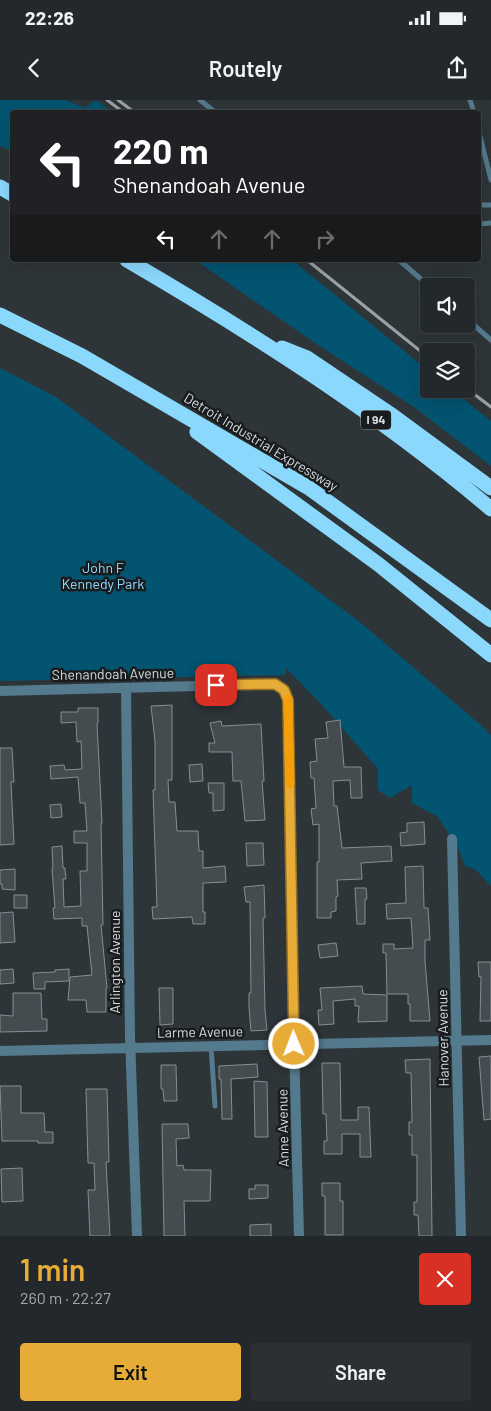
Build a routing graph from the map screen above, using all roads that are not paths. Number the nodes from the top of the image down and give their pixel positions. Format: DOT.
graph roads {
  1 [pos="200,100"];
  2 [pos="212,110"];
  3 [pos="481,140"];
  4 [pos="491,180"];
  5 [pos="130,262"];
  6 [pos="401,262"];
  7 [pos="420,278"];
  8 [pos="0,314"];
  9 [pos="475,326"];
  10 [pos="256,337"];
  11 [pos="491,340"];
  12 [pos="128,381"];
  13 [pos="491,488"];
  14 [pos="491,509"];
  15 [pos="491,620"];
  16 [pos="491,655"];
  17 [pos="126,688"];
  18 [pos="284,690"];
  19 [pos="0,691"];
  20 [pos="452,839"];
  21 [pos="457,1040"];
  22 [pos="491,1040"];
  23 [pos="294,1044"];
  24 [pos="211,1046"];
  25 [pos="130,1048"];
  26 [pos="0,1051"];
  27 [pos="215,1106"];
  28 [pos="137,1236"];
  29 [pos="300,1236"];
  30 [pos="461,1236"];
  1 -- 2 [label="lane"];
  3 -- 4 [label="lane"];
  5 -- 10 [label="highway, I 94"];
  6 -- 7 [label="lane"];
  8 -- 12 [label="highway, Detroit Industrial Expressway"];
  9 -- 11 [label="lane"];
  10 -- 13 [label="highway"];
  10 -- 14 [label="highway, I 94"];
  12 -- 15 [label="highway, Detroit Industrial Expressway"];
  12 -- 16 [label="highway"];
  17 -- 18 [label="street, Shenandoah Avenue"];
  17 -- 19 [label="street, Shenandoah Avenue"];
  17 -- 25 [label="street, Arlington Avenue"];
  18 -- 23 [label="street, Anne Avenue"];
  20 -- 21 [label="street, Hanover Avenue"];
  21 -- 22 [label="street, Larme Avenue"];
  21 -- 23 [label="street, Larme Avenue"];
  21 -- 30 [label="street, Hanover Avenue"];
  23 -- 24 [label="street, Larme Avenue"];
  23 -- 29 [label="street, Anne Avenue"];
  24 -- 25 [label="street, Larme Avenue"];
  24 -- 27 [label="lane"];
  25 -- 26 [label="street, Larme Avenue"];
  25 -- 28 [label="street, Arlington Avenue"];
}
